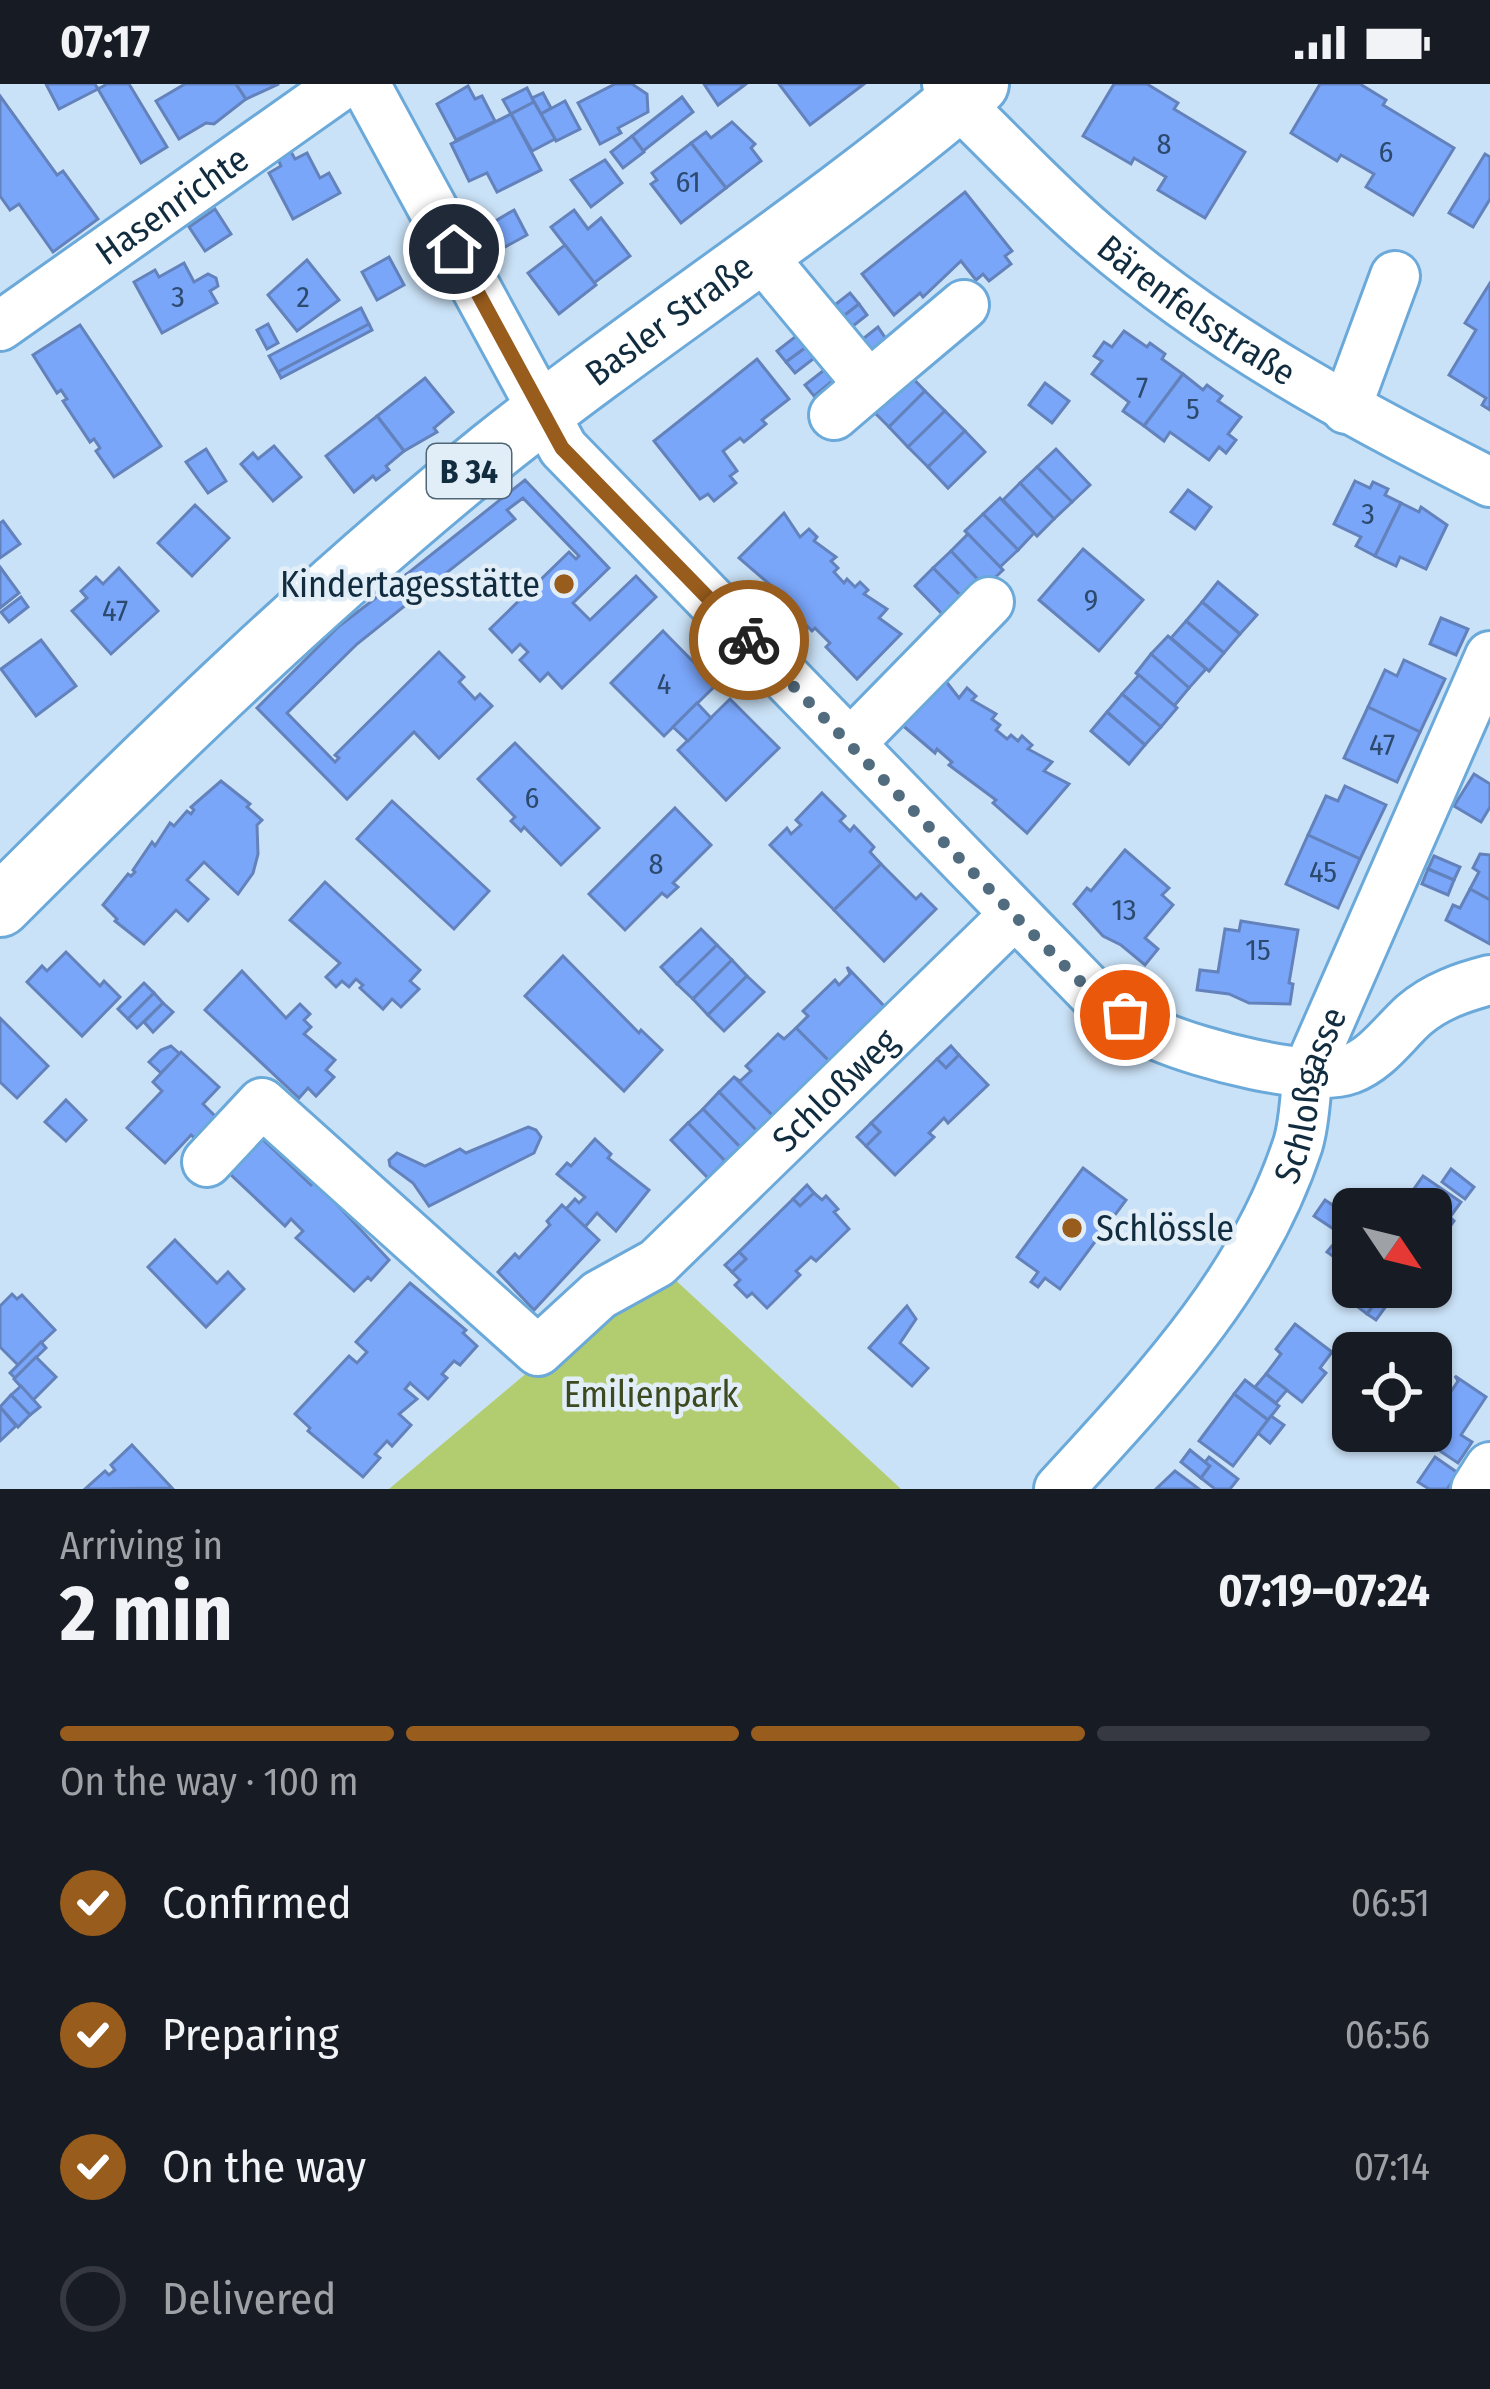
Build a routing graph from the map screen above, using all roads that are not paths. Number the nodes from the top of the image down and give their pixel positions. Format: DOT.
graph roads {
  1 [pos="343,84"];
  2 [pos="365,84"];
  3 [pos="960,90"];
  4 [pos="760,254"];
  5 [pos="1395,276"];
  6 [pos="964,304"];
  7 [pos="0,326"];
  8 [pos="1346,409"];
  9 [pos="543,415"];
  10 [pos="1490,482"];
  11 [pos="988,602"];
  12 [pos="1490,656"];
  13 [pos="850,742"];
  14 [pos="0,906"];
  15 [pos="1014,915"];
  16 [pos="1490,980"];
  17 [pos="1308,1071"];
  18 [pos="207,1162"];
  19 [pos="1490,1467"];
  20 [pos="1059,1489"];
  21 [pos="1476,1489"];
  1 -- 7 [label="street, Hasenrichte"];
  2 -- 9 [label="street"];
  3 -- 4 [label="main road, Basler Straße / B 34"];
  3 -- 8 [label="street, Bärenfelsstraße"];
  4 -- 6 [label="street"];
  4 -- 9 [label="main road, Basler Straße / B 34"];
  5 -- 8 [label="street"];
  8 -- 10 [label="street, Bärenfelsstraße"];
  9 -- 13 [label="street"];
  9 -- 14 [label="main road, Basler Straße / B 34"];
  11 -- 13 [label="street"];
  12 -- 17 [label="street, Schloßgasse"];
  13 -- 15 [label="street"];
  15 -- 17 [label="street"];
  15 -- 18 [label="street, Schloßweg"];
  16 -- 17 [label="street"];
  17 -- 20 [label="street, Schloßgasse"];
  19 -- 21 [label="street"];
}
